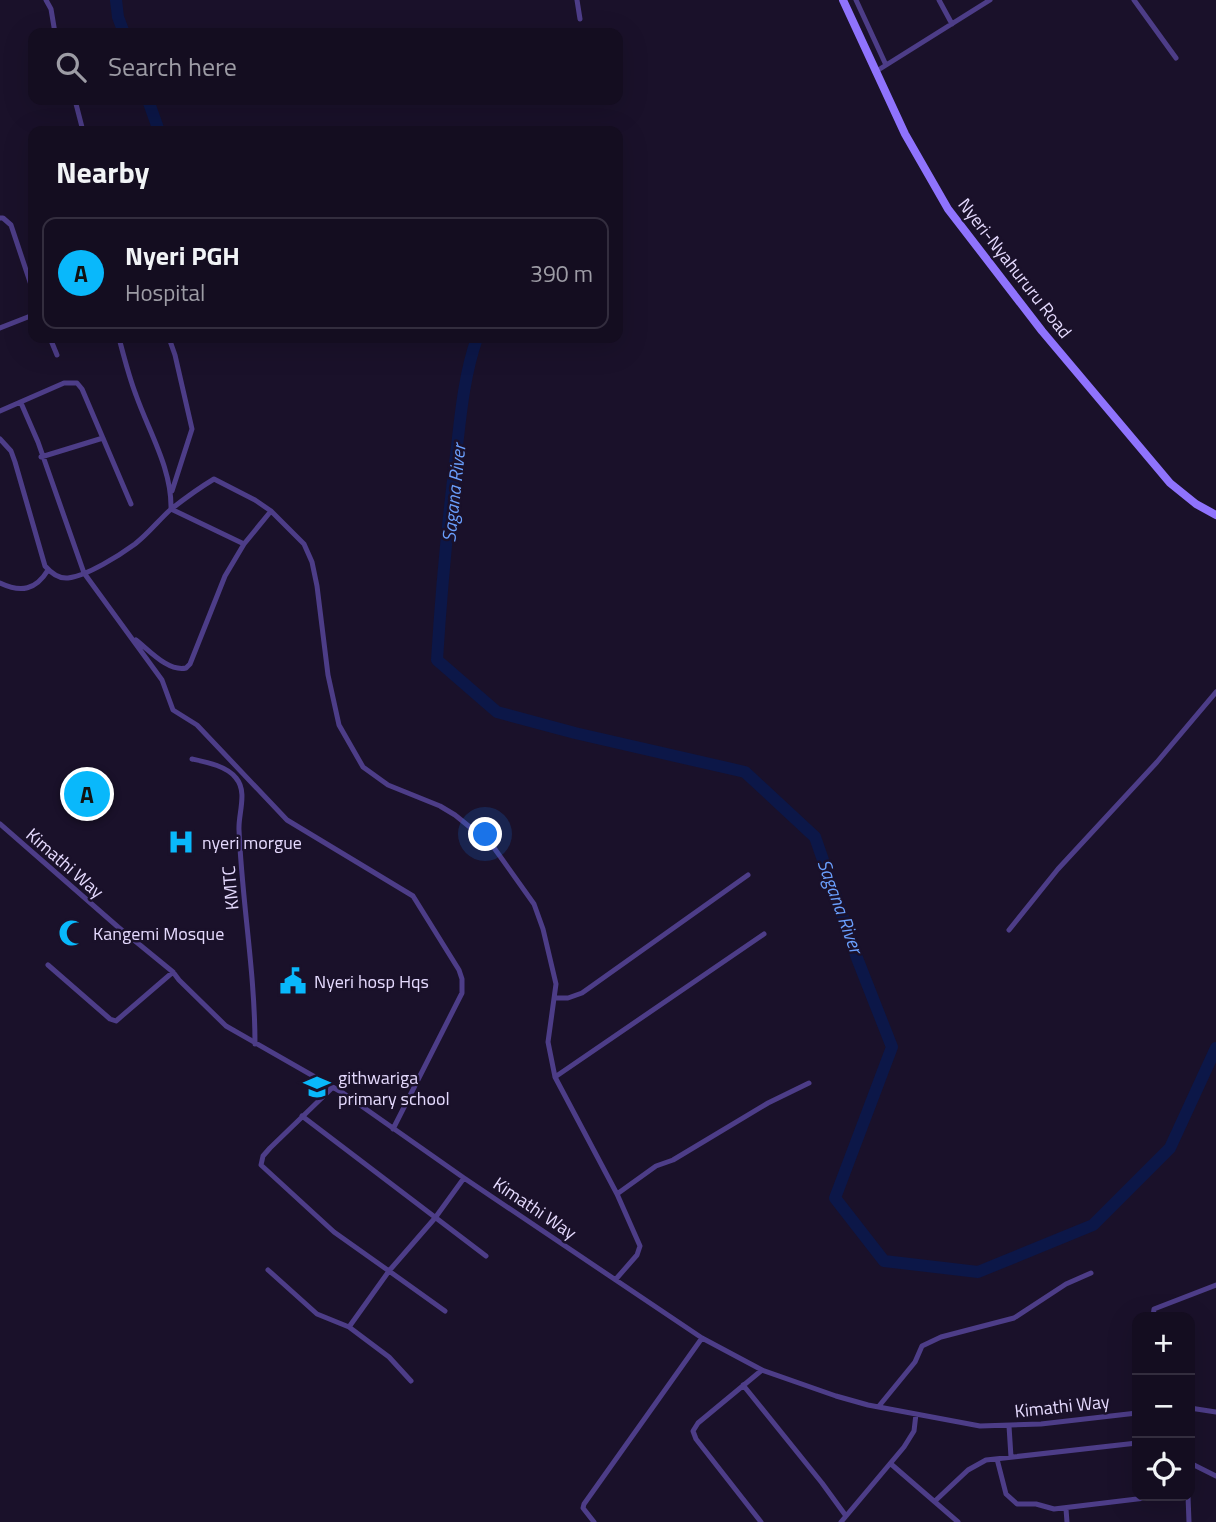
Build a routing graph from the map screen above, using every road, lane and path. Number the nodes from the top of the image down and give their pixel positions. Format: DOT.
graph roads {
  1 [pos="46,0"];
  2 [pos="577,0"];
  3 [pos="843,0"];
  4 [pos="856,0"];
  5 [pos="939,0"];
  6 [pos="990,0"];
  7 [pos="1134,0"];
  8 [pos="580,19"];
  9 [pos="951,24"];
  10 [pos="54,28"];
  11 [pos="1177,58"];
  12 [pos="886,65"];
  13 [pos="875,72"];
  14 [pos="76,105"];
  15 [pos="82,126"];
  16 [pos="0,218"];
  17 [pos="28,276"];
  18 [pos="28,317"];
  19 [pos="0,328"];
  20 [pos="52,343"];
  21 [pos="120,343"];
  22 [pos="171,343"];
  23 [pos="57,355"];
  24 [pos="21,403"];
  25 [pos="0,411"];
  26 [pos="103,438"];
  27 [pos="0,439"];
  28 [pos="41,457"];
  29 [pos="172,491"];
  30 [pos="131,504"];
  31 [pos="171,509"];
  32 [pos="271,511"];
  33 [pos="1216,515"];
  34 [pos="244,544"];
  35 [pos="48,570"];
  36 [pos="84,573"];
  37 [pos="0,583"];
  38 [pos="130,635"];
  39 [pos="1216,692"];
  40 [pos="192,759"];
  41 [pos="0,824"];
  42 [pos="748,875"];
  43 [pos="1009,930"];
  44 [pos="764,934"];
  45 [pos="48,965"];
  46 [pos="173,972"];
  47 [pos="555,998"];
  48 [pos="255,1044"];
  49 [pos="555,1077"];
  50 [pos="809,1083"];
  51 [pos="332,1087"];
  52 [pos="302,1116"];
  53 [pos="393,1129"];
  54 [pos="464,1178"];
  55 [pos="617,1194"];
  56 [pos="435,1217"];
  57 [pos="486,1256"];
  58 [pos="268,1270"];
  59 [pos="389,1270"];
  60 [pos="1091,1273"];
  61 [pos="616,1279"];
  62 [pos="1216,1285"];
  63 [pos="446,1311"];
  64 [pos="1154,1312"];
  65 [pos="349,1327"];
  66 [pos="702,1338"];
  67 [pos="762,1370"];
  68 [pos="411,1381"];
  69 [pos="743,1385"];
  70 [pos="879,1406"];
  71 [pos="1195,1409"];
  72 [pos="1216,1412"];
  73 [pos="1132,1413"];
  74 [pos="916,1414"];
  75 [pos="1009,1426"];
  76 [pos="1132,1444"];
  77 [pos="1011,1457"];
  78 [pos="997,1459"];
  79 [pos="891,1464"];
  80 [pos="1195,1466"];
  81 [pos="1216,1476"];
  82 [pos="1132,1500"];
  83 [pos="935,1501"];
  84 [pos="1188,1501"];
  85 [pos="1066,1509"];
  86 [pos="846,1516"];
  87 [pos="594,1522"];
  88 [pos="761,1522"];
  89 [pos="841,1522"];
  90 [pos="958,1522"];
  91 [pos="1067,1522"];
  92 [pos="1189,1522"];
  1 -- 10 [label="street"];
  2 -- 8 [label="street"];
  3 -- 13 [label="main road, Nyeri-Nyahururu Road"];
  4 -- 12 [label="street"];
  5 -- 9 [label="street"];
  6 -- 9 [label="street"];
  7 -- 11 [label="street"];
  9 -- 12 [label="street"];
  12 -- 13 [label="street"];
  13 -- 33 [label="main road, Nyeri-Nyahururu Road"];
  14 -- 15 [label="street"];
  16 -- 17 [label="street"];
  18 -- 19 [label="street"];
  20 -- 23 [label="street"];
  21 -- 29 [label="street"];
  22 -- 29 [label="street"];
  24 -- 25 [label="street"];
  24 -- 26 [label="street"];
  24 -- 28 [label="street"];
  26 -- 28 [label="street"];
  26 -- 30 [label="street"];
  27 -- 35 [label="street"];
  28 -- 36 [label="street"];
  29 -- 31 [label="street"];
  31 -- 32 [label="street"];
  31 -- 34 [label="street"];
  31 -- 36 [label="street"];
  32 -- 34 [label="street"];
  32 -- 47 [label="street"];
  34 -- 38 [label="street"];
  35 -- 36 [label="street"];
  35 -- 37 [label="street"];
  36 -- 38 [label="street"];
  38 -- 53 [label="street"];
  39 -- 43 [label="street"];
  40 -- 48 [label="street, KMTC"];
  41 -- 46 [label="street, Kimathi Way"];
  42 -- 47 [label="street"];
  44 -- 49 [label="street"];
  45 -- 46 [label="street"];
  46 -- 48 [label="street, Kimathi Way"];
  47 -- 49 [label="street"];
  48 -- 51 [label="street, Kimathi Way"];
  49 -- 55 [label="street"];
  50 -- 55 [label="street"];
  51 -- 52 [label="street"];
  51 -- 53 [label="street, Kimathi Way"];
  52 -- 56 [label="street"];
  52 -- 59 [label="street"];
  53 -- 54 [label="street, Kimathi Way"];
  54 -- 56 [label="street"];
  54 -- 61 [label="street, Kimathi Way"];
  55 -- 61 [label="street"];
  56 -- 57 [label="street"];
  56 -- 59 [label="street"];
  58 -- 65 [label="street"];
  59 -- 63 [label="street"];
  59 -- 65 [label="street"];
  60 -- 70 [label="street"];
  61 -- 66 [label="street, Kimathi Way"];
  62 -- 64 [label="street"];
  65 -- 68 [label="street"];
  66 -- 67 [label="street, Kimathi Way"];
  66 -- 87 [label="street"];
  67 -- 69 [label="street"];
  67 -- 70 [label="street, Kimathi Way"];
  69 -- 86 [label="street"];
  69 -- 88 [label="street"];
  70 -- 74 [label="street, Kimathi Way"];
  71 -- 72 [label="street"];
  73 -- 75 [label="street, Kimathi Way"];
  74 -- 75 [label="street, Kimathi Way"];
  74 -- 79 [label="street"];
  75 -- 77 [label="street"];
  76 -- 77 [label="street"];
  77 -- 78 [label="street"];
  78 -- 83 [label="street"];
  78 -- 85 [label="street"];
  79 -- 83 [label="street"];
  79 -- 86 [label="street"];
  80 -- 81 [label="street"];
  82 -- 85 [label="street"];
  83 -- 90 [label="street"];
  84 -- 92 [label="street"];
  85 -- 91 [label="street"];
  86 -- 89 [label="street"];
}
